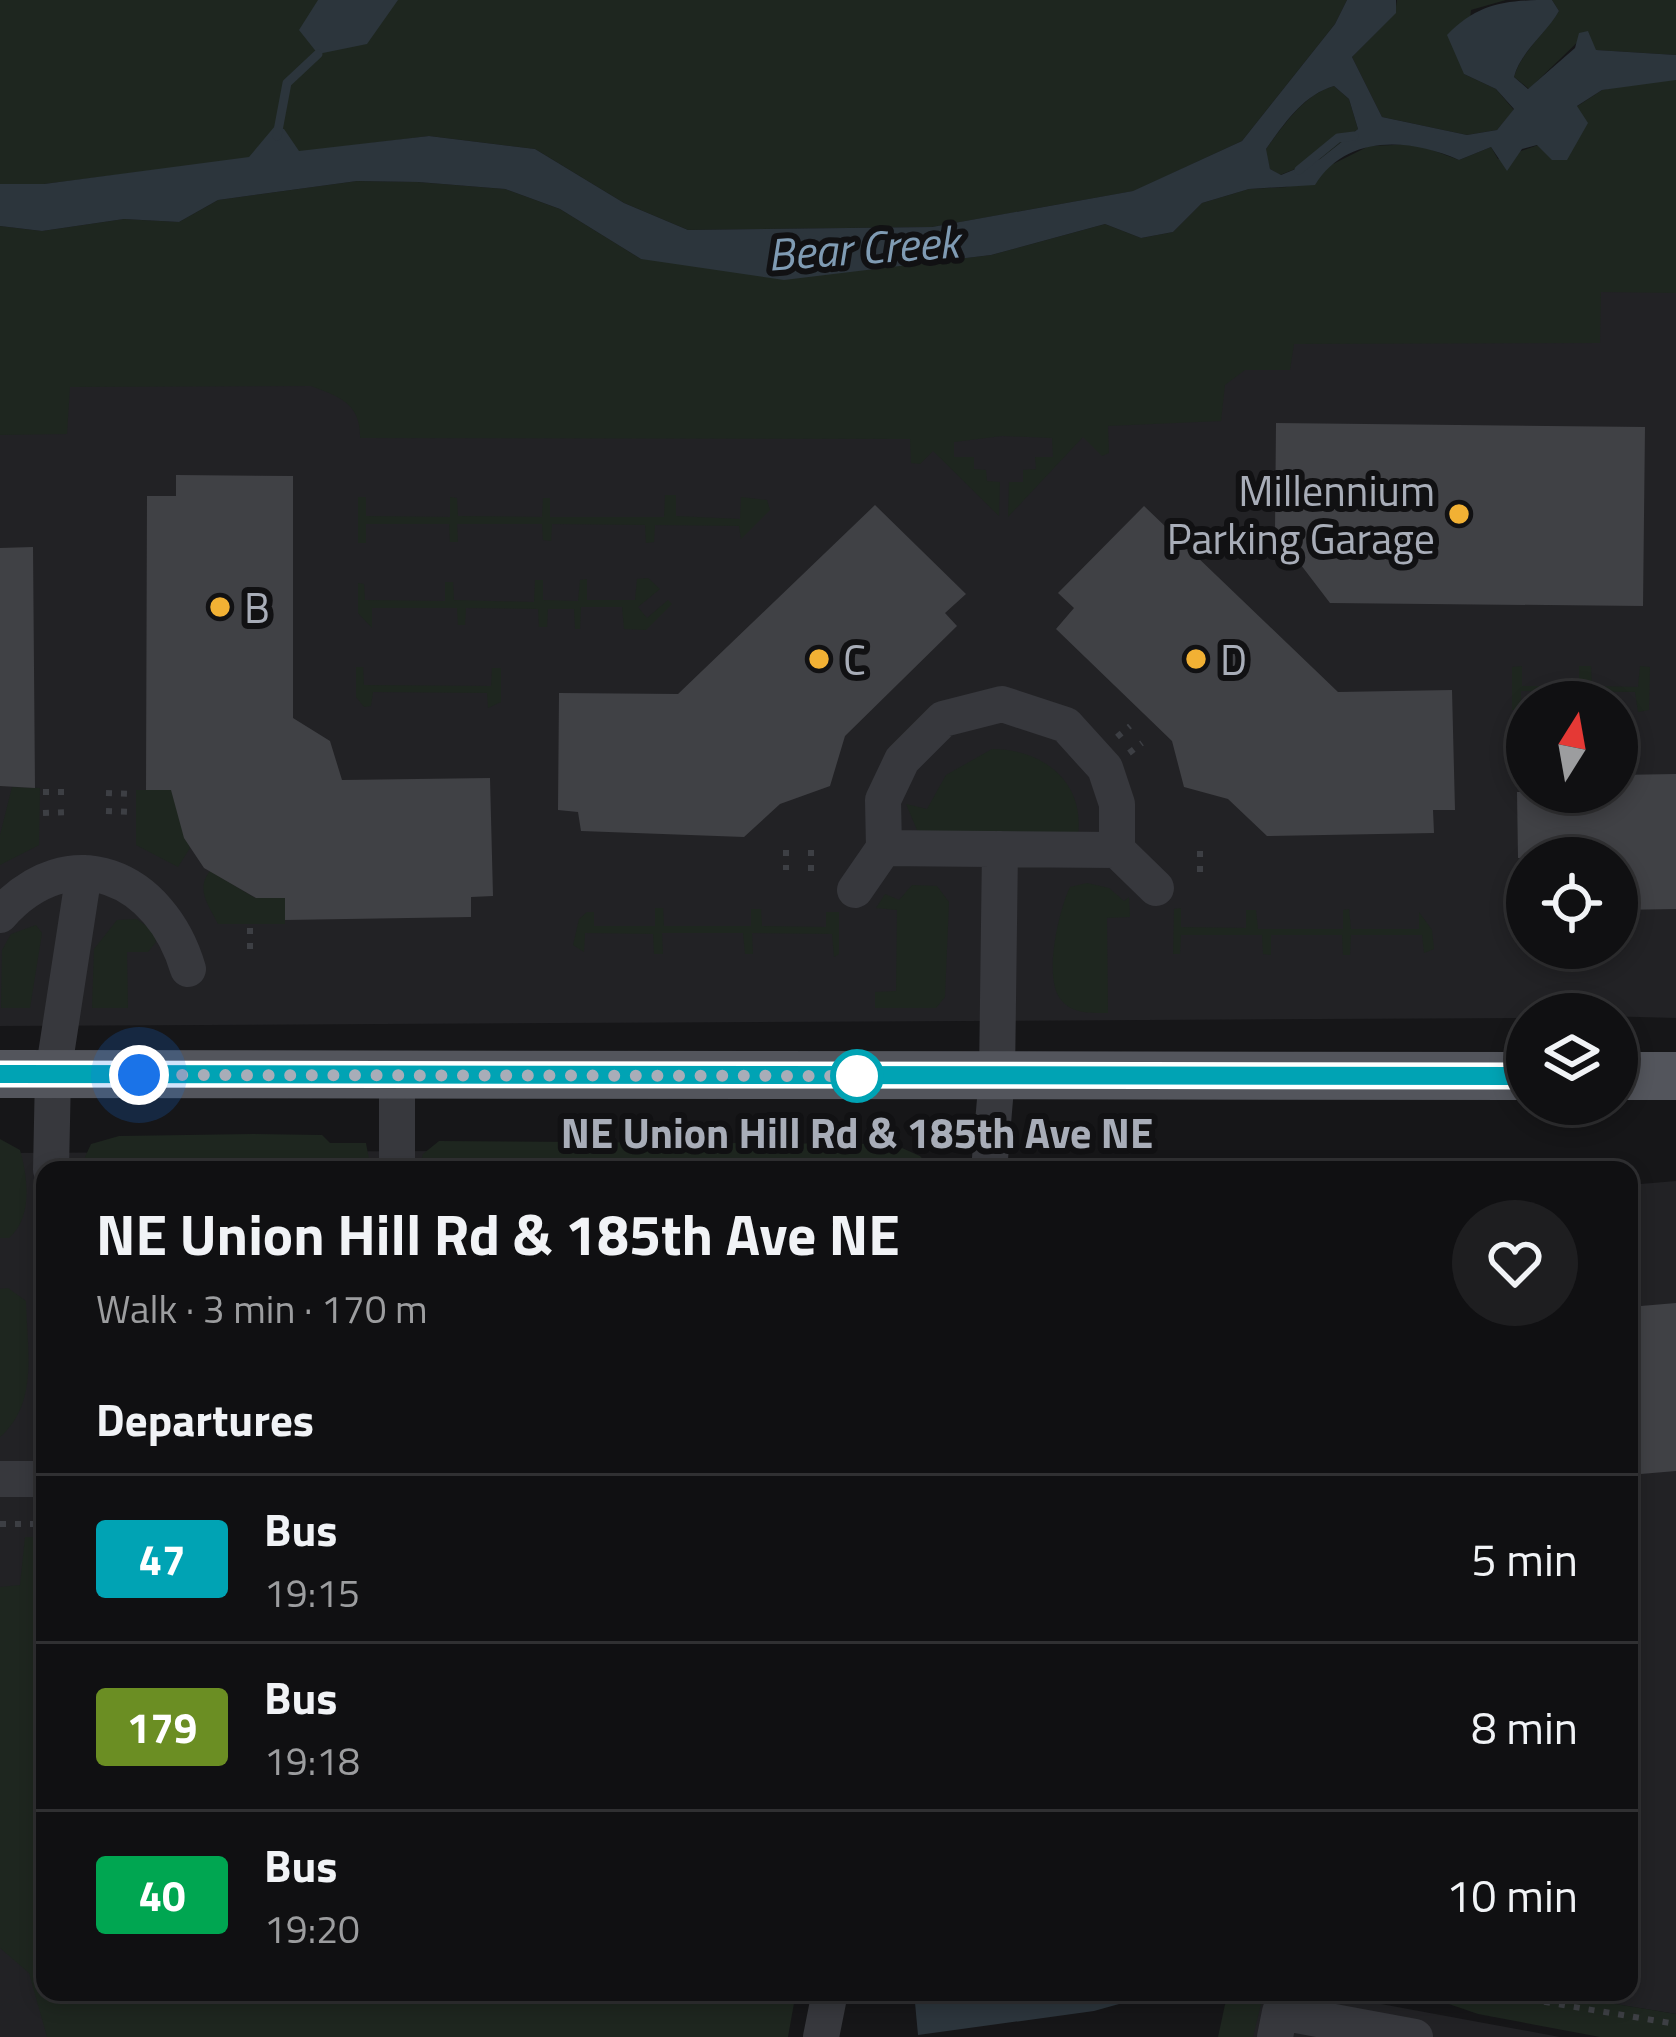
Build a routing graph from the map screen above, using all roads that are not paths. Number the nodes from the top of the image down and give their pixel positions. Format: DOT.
graph roads {
  1 [pos="884,848"];
  2 [pos="1000,849"];
  3 [pos="1117,850"];
  4 [pos="84,873"];
  5 [pos="1156,888"];
  6 [pos="855,890"];
  7 [pos="0,915"];
  8 [pos="188,968"];
  9 [pos="0,1074"];
  10 [pos="53,1074"];
  11 [pos="397,1076"];
  12 [pos="997,1076"];
  13 [pos="1506,1076"];
  14 [pos="1638,1076"];
  15 [pos="1676,1076"];
  16 [pos="51,1161"];
  17 [pos="398,1161"];
  18 [pos="990,1161"];
  19 [pos="0,1479"];
  20 [pos="36,1479"];
  21 [pos="828,2001"];
  22 [pos="821,2037"];
  23 [pos="1275,2037"];
  24 [pos="1415,2037"];
  1 -- 2 [label="street"];
  1 -- 3 [label="street"];
  1 -- 6 [label="street"];
  2 -- 3 [label="street"];
  2 -- 12 [label="street"];
  3 -- 5 [label="street"];
  4 -- 7 [label="street"];
  4 -- 8 [label="street"];
  4 -- 10 [label="street"];
  9 -- 10 [label="main road"];
  10 -- 11 [label="main road"];
  10 -- 16 [label="street"];
  11 -- 12 [label="main road"];
  11 -- 17 [label="street"];
  12 -- 13 [label="main road"];
  12 -- 18 [label="street"];
  14 -- 15 [label="main road"];
  19 -- 20 [label="street"];
  21 -- 22 [label="street"];
  23 -- 24 [label="street"];
}
